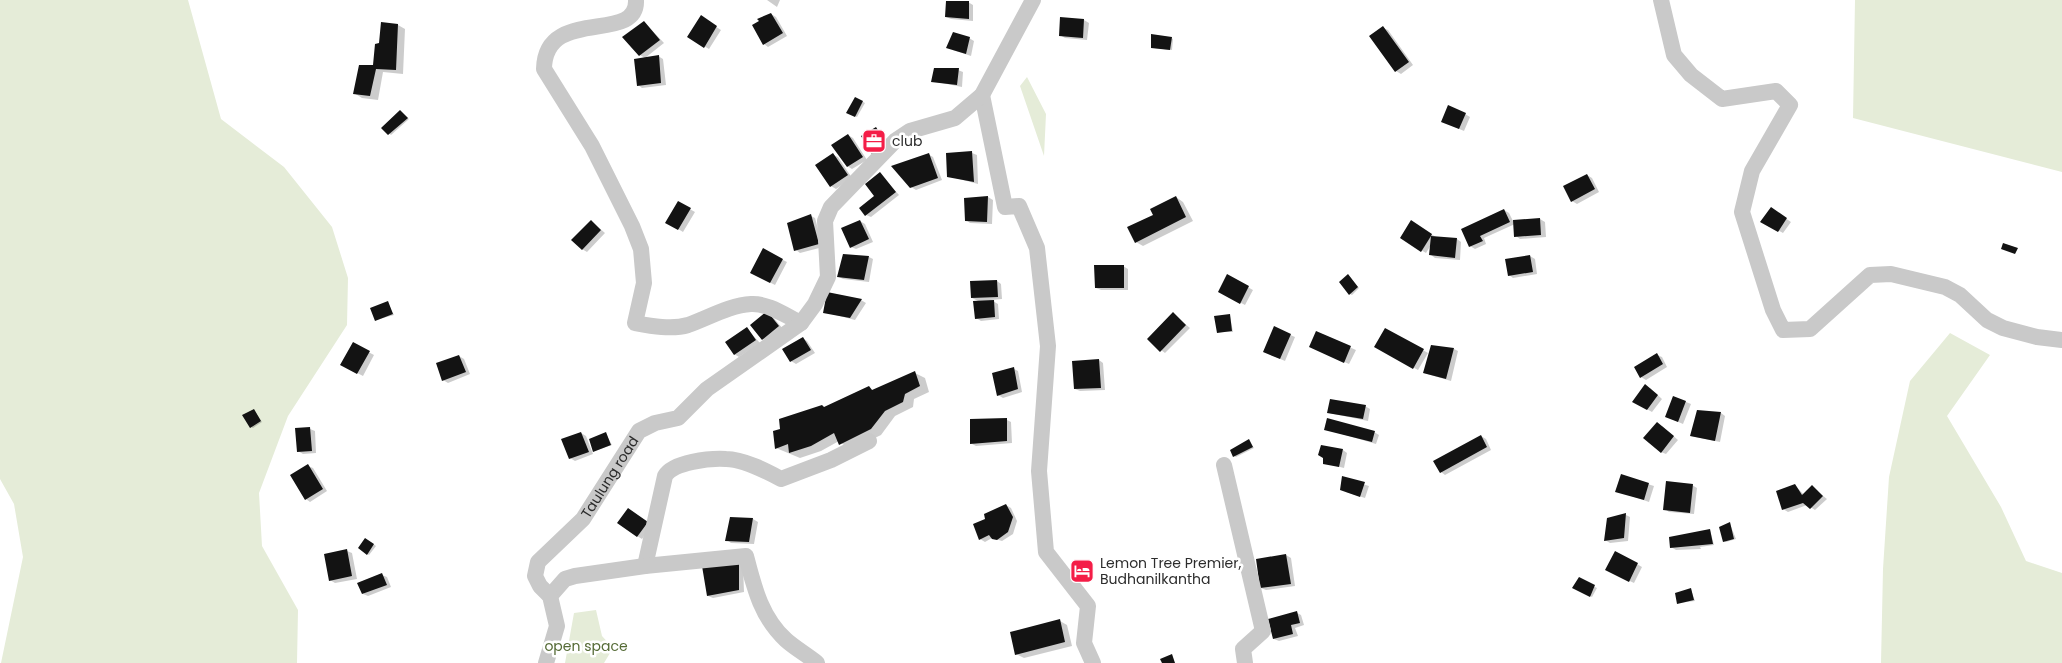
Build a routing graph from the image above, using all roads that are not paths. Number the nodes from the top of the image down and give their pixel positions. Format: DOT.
graph roads {
  1 [pos="636,0"];
  2 [pos="1033,0"];
  3 [pos="1661,0"];
  4 [pos="982,94"];
  5 [pos="801,324"];
  6 [pos="2062,340"];
  7 [pos="869,441"];
  8 [pos="1224,465"];
  9 [pos="645,566"];
  10 [pos="550,596"];
  11 [pos="546,663"];
  12 [pos="817,663"];
  13 [pos="1093,663"];
  14 [pos="1245,663"];
  1 -- 5 [label="street"];
  2 -- 4 [label="street"];
  3 -- 6 [label="street"];
  4 -- 5 [label="street"];
  4 -- 13 [label="street"];
  5 -- 10 [label="street, Taulung road"];
  7 -- 9 [label="street"];
  8 -- 14 [label="street"];
  9 -- 10 [label="street"];
  9 -- 12 [label="street"];
  10 -- 11 [label="street, Taulung road"];
}
